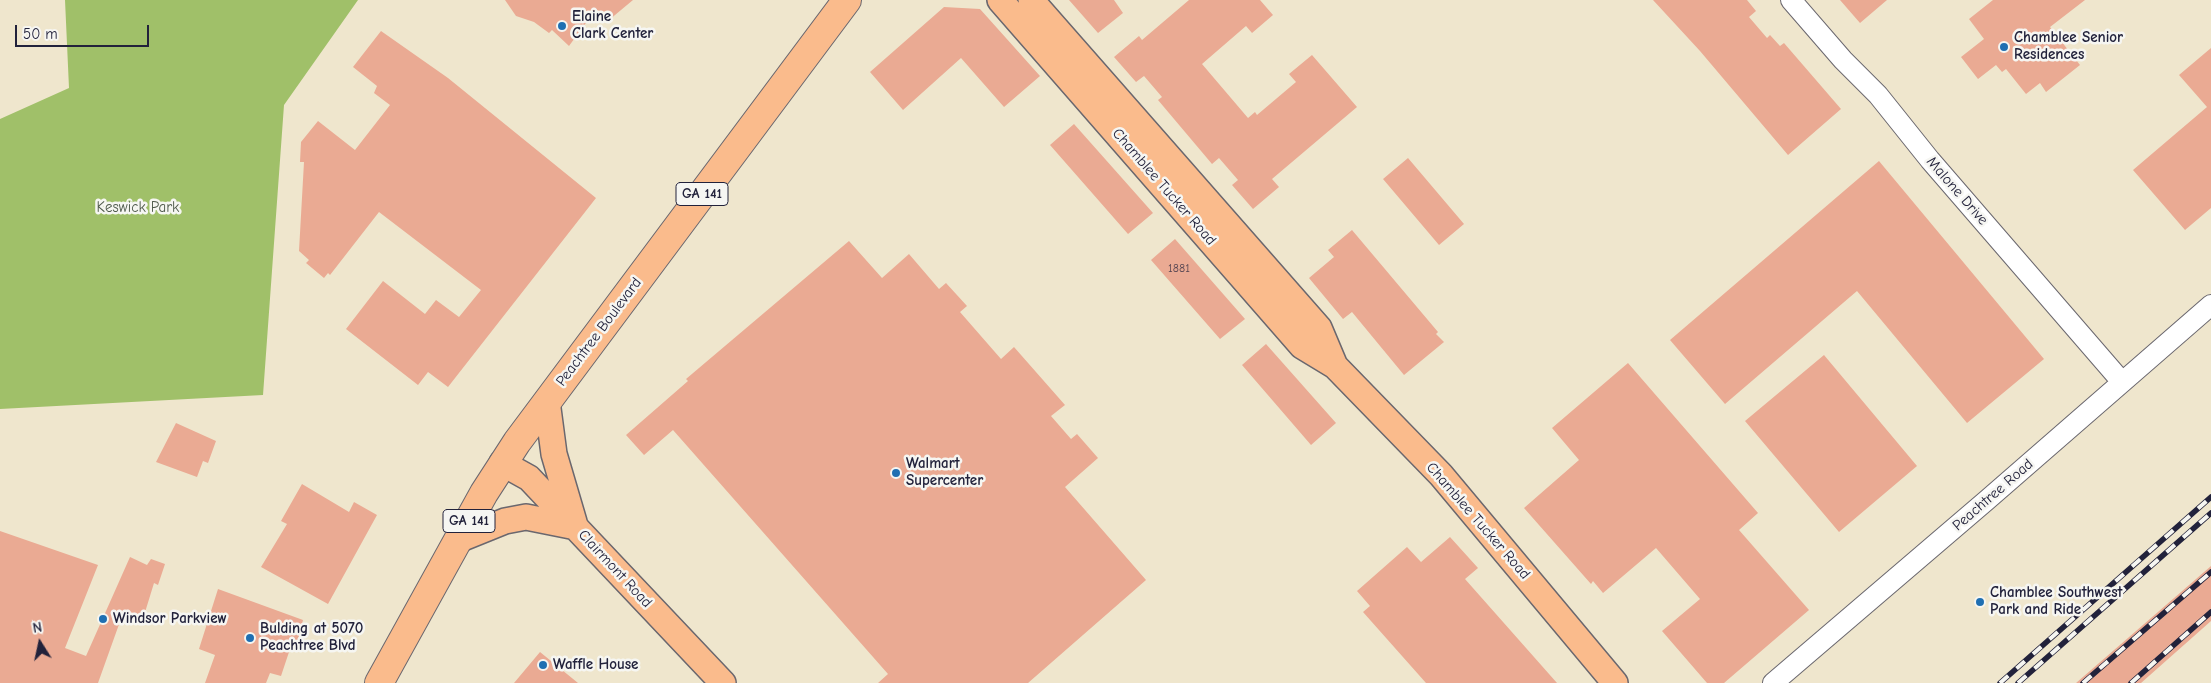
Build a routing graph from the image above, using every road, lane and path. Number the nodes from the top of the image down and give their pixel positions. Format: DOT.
graph roads {
  1 [pos="847,0"];
  2 [pos="1000,0"];
  3 [pos="1031,0"];
  4 [pos="1791,0"];
  5 [pos="2211,305"];
  6 [pos="1335,366"];
  7 [pos="2122,382"];
  8 [pos="547,401"];
  9 [pos="502,463"];
  10 [pos="578,529"];
  11 [pos="458,540"];
  12 [pos="379,683"];
  13 [pos="723,683"];
  14 [pos="1615,683"];
  15 [pos="1773,683"];
  1 -- 8 [label="highway, Peachtree Boulevard / GA 141"];
  2 -- 6 [label="main road, Chamblee Tucker Road"];
  3 -- 6 [label="main road, Chamblee Tucker Road"];
  4 -- 7 [label="street, Malone Drive"];
  5 -- 7 [label="street, Peachtree Road"];
  6 -- 14 [label="main road, Chamblee Tucker Road"];
  7 -- 15 [label="street, Peachtree Road"];
  8 -- 9 [label="highway, Peachtree Boulevard / GA 141"];
  8 -- 10 [label="main road"];
  9 -- 10 [label="main road, Clairmont Road"];
  9 -- 11 [label="highway, Peachtree Boulevard / GA 141"];
  10 -- 11 [label="main road"];
  10 -- 13 [label="main road, Clairmont Road"];
  11 -- 12 [label="highway, Peachtree Boulevard / GA 141"];
}
